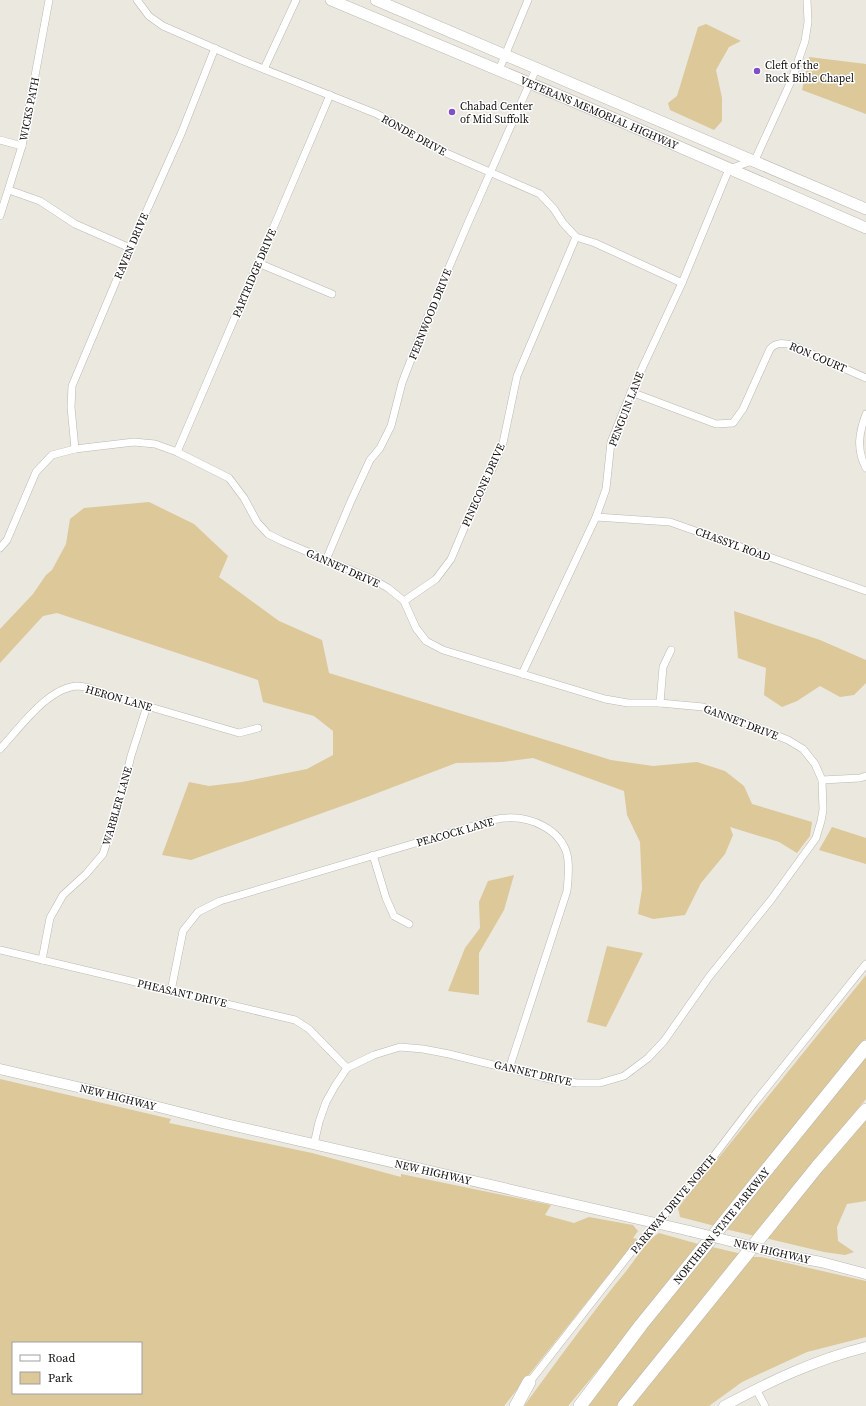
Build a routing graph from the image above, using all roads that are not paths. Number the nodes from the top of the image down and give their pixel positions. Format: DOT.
graph roads {
  1 [pos="49,0"];
  2 [pos="137,0"];
  3 [pos="296,0"];
  4 [pos="331,0"];
  5 [pos="376,0"];
  6 [pos="528,0"];
  7 [pos="807,0"];
  8 [pos="215,48"];
  9 [pos="504,55"];
  10 [pos="264,69"];
  11 [pos="536,69"];
  12 [pos="499,70"];
  13 [pos="531,83"];
  14 [pos="330,95"];
  15 [pos="0,140"];
  16 [pos="22,146"];
  17 [pos="755,160"];
  18 [pos="729,169"];
  19 [pos="490,172"];
  20 [pos="9,190"];
  21 [pos="866,209"];
  22 [pos="0,216"];
  23 [pos="866,228"];
  24 [pos="576,237"];
  25 [pos="130,248"];
  26 [pos="258,263"];
  27 [pos="682,282"];
  28 [pos="332,294"];
  29 [pos="866,378"];
  30 [pos="631,392"];
  31 [pos="866,414"];
  32 [pos="75,449"];
  33 [pos="177,452"];
  34 [pos="866,468"];
  35 [pos="596,517"];
  36 [pos="0,548"];
  37 [pos="326,560"];
  38 [pos="866,591"];
  39 [pos="404,601"];
  40 [pos="671,650"];
  41 [pos="522,674"];
  42 [pos="660,703"];
  43 [pos="147,706"];
  44 [pos="258,728"];
  45 [pos="0,749"];
  46 [pos="866,776"];
  47 [pos="822,780"];
  48 [pos="373,855"];
  49 [pos="409,924"];
  50 [pos="0,950"];
  51 [pos="42,960"];
  52 [pos="866,964"];
  53 [pos="171,990"];
  54 [pos="866,1047"];
  55 [pos="347,1068"];
  56 [pos="0,1069"];
  57 [pos="509,1069"];
  58 [pos="866,1110"];
  59 [pos="314,1144"];
  60 [pos="655,1224"];
  61 [pos="866,1274"];
  62 [pos="866,1347"];
  63 [pos="529,1382"];
  64 [pos="756,1389"];
  65 [pos="510,1406"];
  66 [pos="516,1406"];
  67 [pos="580,1406"];
  68 [pos="624,1406"];
  69 [pos="724,1406"];
  70 [pos="765,1406"];
  1 -- 16 [label="street, WICKS PATH"];
  2 -- 8 [label="street, RONDE DRIVE"];
  3 -- 10 [label="street"];
  4 -- 12 [label="main road, VETERANS MEMORIAL HIGHWAY"];
  5 -- 9 [label="main road, VETERANS MEMORIAL HIGHWAY"];
  6 -- 9 [label="street"];
  7 -- 17 [label="street"];
  8 -- 10 [label="street, RONDE DRIVE"];
  8 -- 25 [label="street, RAVEN DRIVE"];
  9 -- 11 [label="main road, VETERANS MEMORIAL HIGHWAY"];
  9 -- 12 [label="street"];
  10 -- 14 [label="street, RONDE DRIVE"];
  11 -- 13 [label="street, FERNWOOD DRIVE"];
  11 -- 17 [label="main road, VETERANS MEMORIAL HIGHWAY"];
  12 -- 13 [label="main road, VETERANS MEMORIAL HIGHWAY"];
  13 -- 18 [label="main road, VETERANS MEMORIAL HIGHWAY"];
  13 -- 19 [label="street, FERNWOOD DRIVE"];
  14 -- 19 [label="street, RONDE DRIVE"];
  14 -- 26 [label="street, PARTRIDGE DRIVE"];
  15 -- 16 [label="street"];
  16 -- 20 [label="street, WICKS PATH"];
  17 -- 18 [label="street"];
  17 -- 21 [label="main road, VETERANS MEMORIAL HIGHWAY"];
  18 -- 23 [label="main road, VETERANS MEMORIAL HIGHWAY"];
  18 -- 27 [label="street, PENGUIN LANE"];
  19 -- 24 [label="street, RONDE DRIVE"];
  19 -- 37 [label="street, FERNWOOD DRIVE"];
  20 -- 22 [label="street, WICKS PATH"];
  20 -- 25 [label="street"];
  24 -- 27 [label="street"];
  24 -- 39 [label="street, PINECONE DRIVE"];
  25 -- 32 [label="street, RAVEN DRIVE"];
  26 -- 28 [label="street"];
  26 -- 33 [label="street, PARTRIDGE DRIVE"];
  27 -- 30 [label="street, PENGUIN LANE"];
  29 -- 30 [label="street, RON COURT"];
  30 -- 35 [label="street, PENGUIN LANE"];
  31 -- 34 [label="street"];
  32 -- 33 [label="street, GANNET DRIVE"];
  32 -- 36 [label="street, GANNET DRIVE"];
  33 -- 37 [label="street, GANNET DRIVE"];
  35 -- 38 [label="street, CHASSYL ROAD"];
  35 -- 41 [label="street, PENGUIN LANE"];
  37 -- 39 [label="street, GANNET DRIVE"];
  39 -- 41 [label="street, GANNET DRIVE"];
  40 -- 42 [label="street"];
  41 -- 42 [label="street, GANNET DRIVE"];
  42 -- 47 [label="street, GANNET DRIVE"];
  43 -- 44 [label="street, HERON LANE"];
  43 -- 45 [label="street, HERON LANE"];
  43 -- 51 [label="street, WARBLER LANE"];
  46 -- 47 [label="street"];
  47 -- 57 [label="street, GANNET DRIVE"];
  48 -- 49 [label="street"];
  48 -- 53 [label="street, PEACOCK LANE"];
  48 -- 57 [label="street, PEACOCK LANE"];
  50 -- 51 [label="street, PHEASANT DRIVE"];
  51 -- 53 [label="street, PHEASANT DRIVE"];
  52 -- 60 [label="street, PARKWAY DRIVE NORTH"];
  53 -- 55 [label="street, PHEASANT DRIVE"];
  54 -- 67 [label="highway, NORTHERN STATE PARKWAY"];
  55 -- 57 [label="street, GANNET DRIVE"];
  55 -- 59 [label="street, GANNET DRIVE"];
  56 -- 59 [label="street, NEW HIGHWAY"];
  58 -- 68 [label="highway"];
  59 -- 60 [label="street, NEW HIGHWAY"];
  60 -- 61 [label="street, NEW HIGHWAY, bridge"];
  60 -- 63 [label="street, PARKWAY DRIVE NORTH"];
  62 -- 64 [label="street"];
  63 -- 65 [label="street, PARKWAY DRIVE NORTH"];
  63 -- 66 [label="highway"];
  64 -- 69 [label="street"];
  64 -- 70 [label="street"];
}
